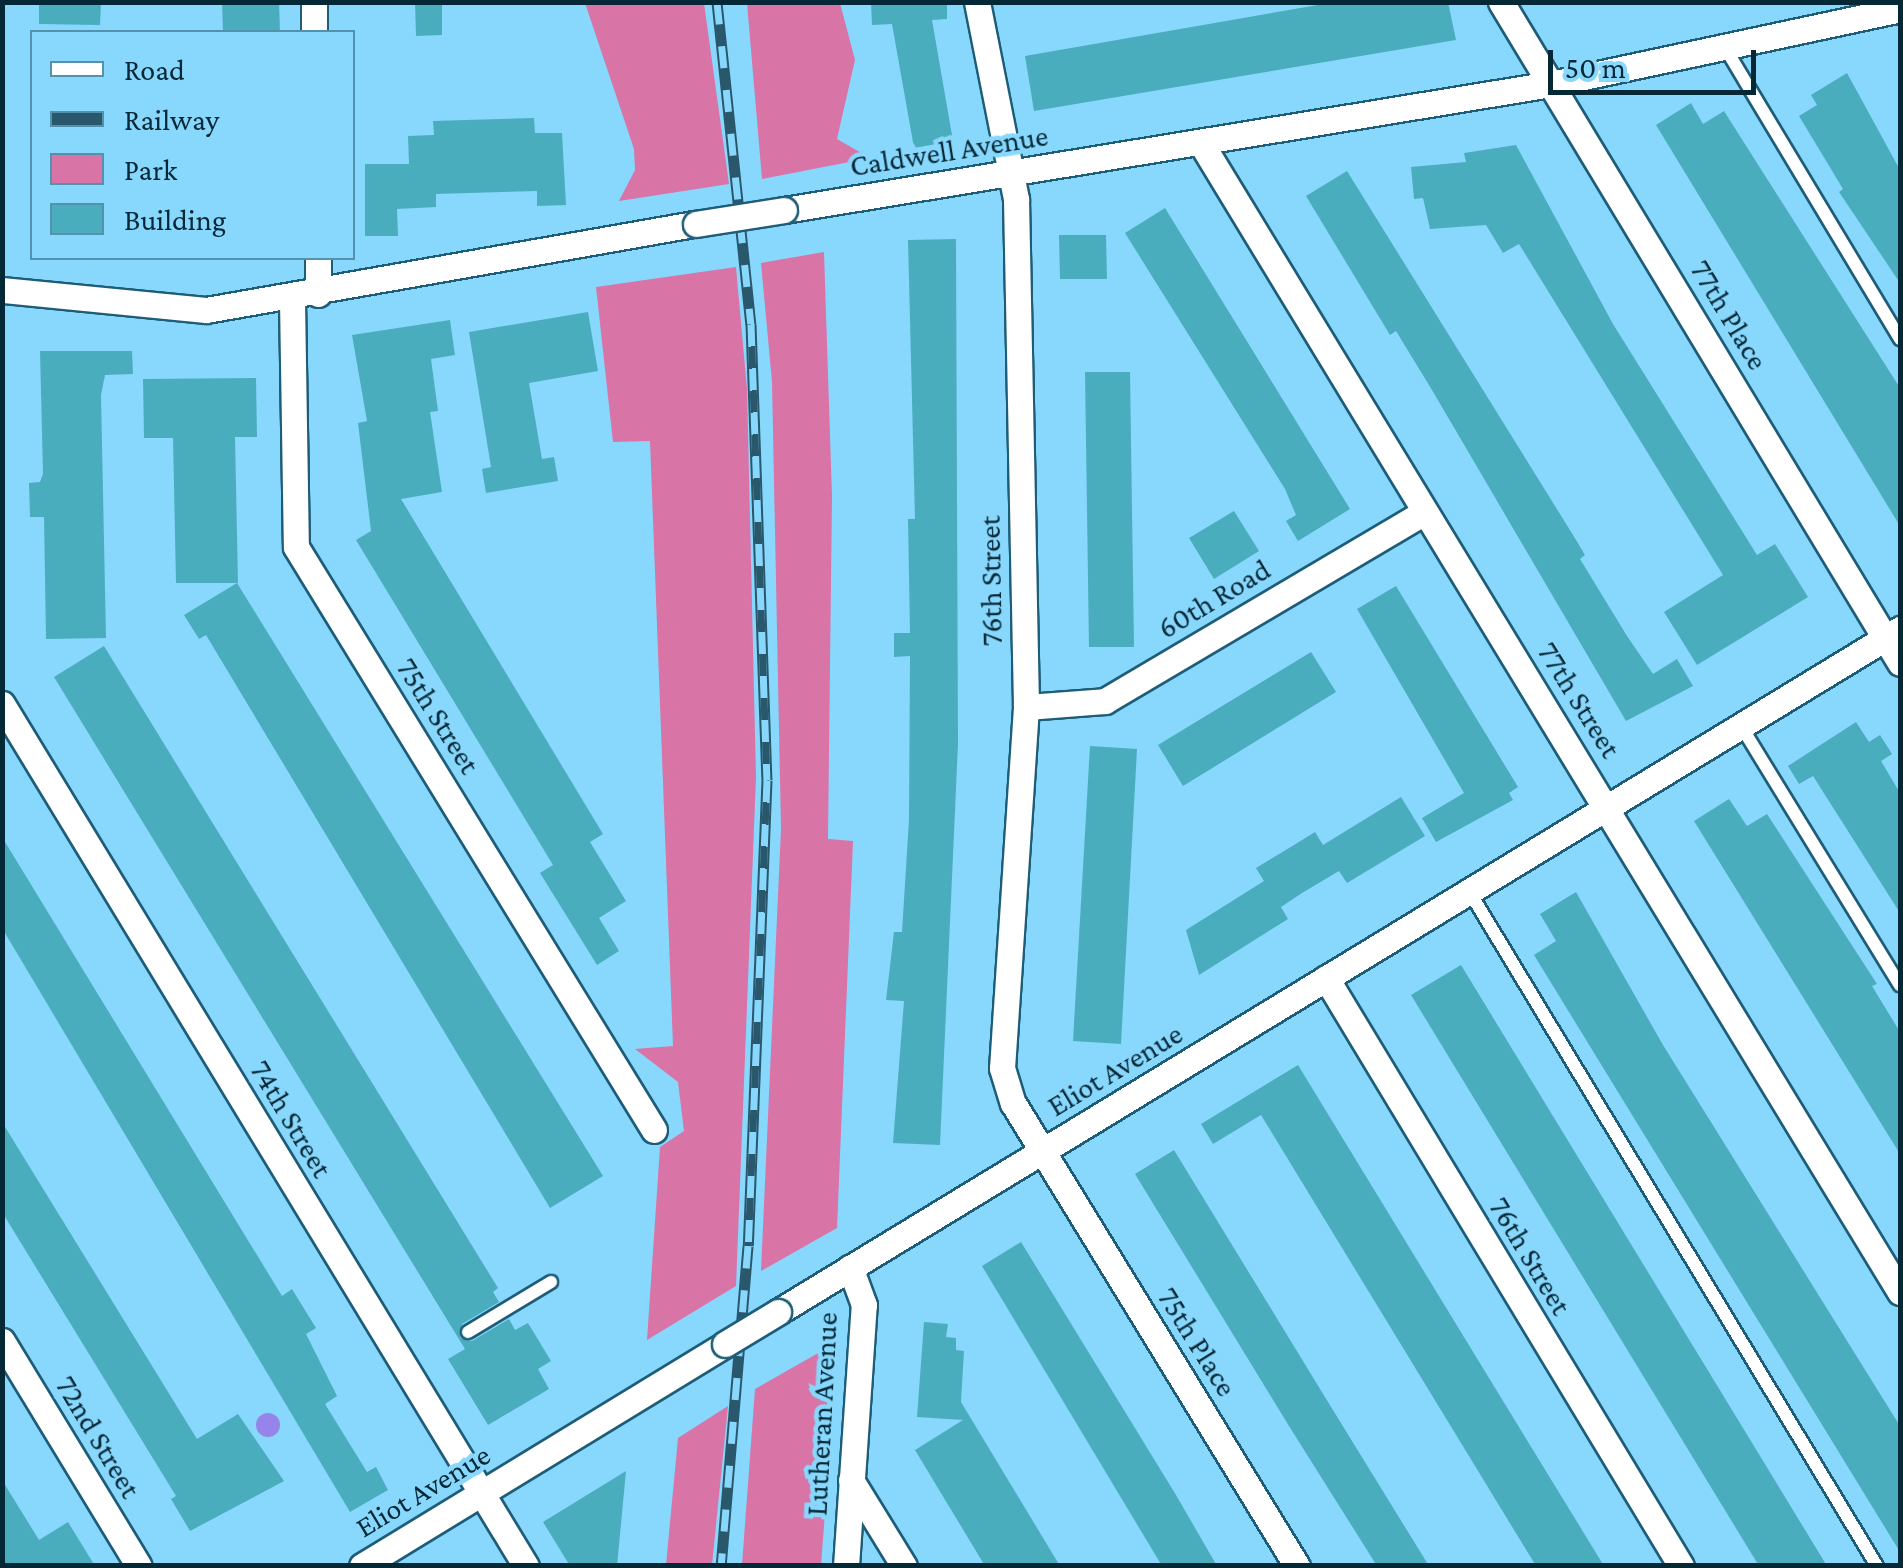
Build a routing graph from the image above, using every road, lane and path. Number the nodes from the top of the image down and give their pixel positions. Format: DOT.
graph roads {
  1 [pos="314,2"];
  2 [pos="977,2"];
  3 [pos="1501,2"];
  4 [pos="1894,12"];
  5 [pos="314,30"];
  6 [pos="1724,46"];
  7 [pos="1551,84"];
  8 [pos="1201,143"];
  9 [pos="1009,174"];
  10 [pos="318,260"];
  11 [pos="2,290"];
  12 [pos="318,294"];
  13 [pos="292,298"];
  14 [pos="1900,340"];
  15 [pos="1424,512"];
  16 [pos="1893,633"];
  17 [pos="1900,663"];
  18 [pos="2,704"];
  19 [pos="1026,707"];
  20 [pos="1741,726"];
  21 [pos="1606,807"];
  22 [pos="1469,891"];
  23 [pos="1326,978"];
  24 [pos="1900,985"];
  25 [pos="654,1130"];
  26 [pos="1043,1152"];
  27 [pos="850,1267"];
  28 [pos="551,1282"];
  29 [pos="1900,1292"];
  30 [pos="468,1332"];
  31 [pos="2,1341"];
  32 [pos="851,1480"];
  33 [pos="480,1494"];
  34 [pos="393,1558"];
  35 [pos="139,1566"];
  36 [pos="362,1566"];
  37 [pos="526,1566"];
  38 [pos="846,1566"];
  39 [pos="904,1566"];
  40 [pos="1297,1566"];
  41 [pos="1681,1566"];
  42 [pos="1877,1566"];
  1 -- 5 [label="street"];
  2 -- 9 [label="street, 76th Street"];
  3 -- 7 [label="street, 77th Place"];
  4 -- 6 [label="street, Caldwell Avenue"];
  6 -- 7 [label="street, Caldwell Avenue"];
  6 -- 14 [label="lane"];
  7 -- 8 [label="street, Caldwell Avenue"];
  7 -- 16 [label="street, 77th Place"];
  8 -- 9 [label="street, Caldwell Avenue"];
  8 -- 15 [label="street, 77th Street"];
  9 -- 12 [label="street, Caldwell Avenue, bridge"];
  9 -- 19 [label="street, 76th Street"];
  10 -- 12 [label="street"];
  11 -- 13 [label="street, Caldwell Avenue"];
  12 -- 13 [label="street, Caldwell Avenue"];
  13 -- 25 [label="street, 75th Street"];
  15 -- 19 [label="street, 60th Road"];
  15 -- 21 [label="street, 77th Street"];
  16 -- 17 [label="street, 77th Place"];
  16 -- 20 [label="street, Eliot Avenue"];
  18 -- 33 [label="street, 74th Street"];
  19 -- 26 [label="street, 76th Street"];
  20 -- 21 [label="street, Eliot Avenue"];
  20 -- 24 [label="lane"];
  21 -- 22 [label="street, Eliot Avenue"];
  21 -- 29 [label="street, 77th Street"];
  22 -- 23 [label="street, Eliot Avenue"];
  22 -- 42 [label="lane"];
  23 -- 26 [label="street, Eliot Avenue"];
  23 -- 41 [label="street, 76th Street"];
  26 -- 27 [label="street, Eliot Avenue"];
  26 -- 40 [label="street, 75th Place"];
  27 -- 32 [label="street, Lutheran Avenue"];
  27 -- 33 [label="street, Eliot Avenue, bridge"];
  28 -- 30 [label="lane"];
  31 -- 35 [label="street, 72nd Street"];
  32 -- 38 [label="street, Lutheran Avenue"];
  32 -- 39 [label="street"];
  33 -- 34 [label="street, Eliot Avenue"];
  33 -- 37 [label="street, 74th Street"];
  34 -- 36 [label="street, Eliot Avenue"];
}
